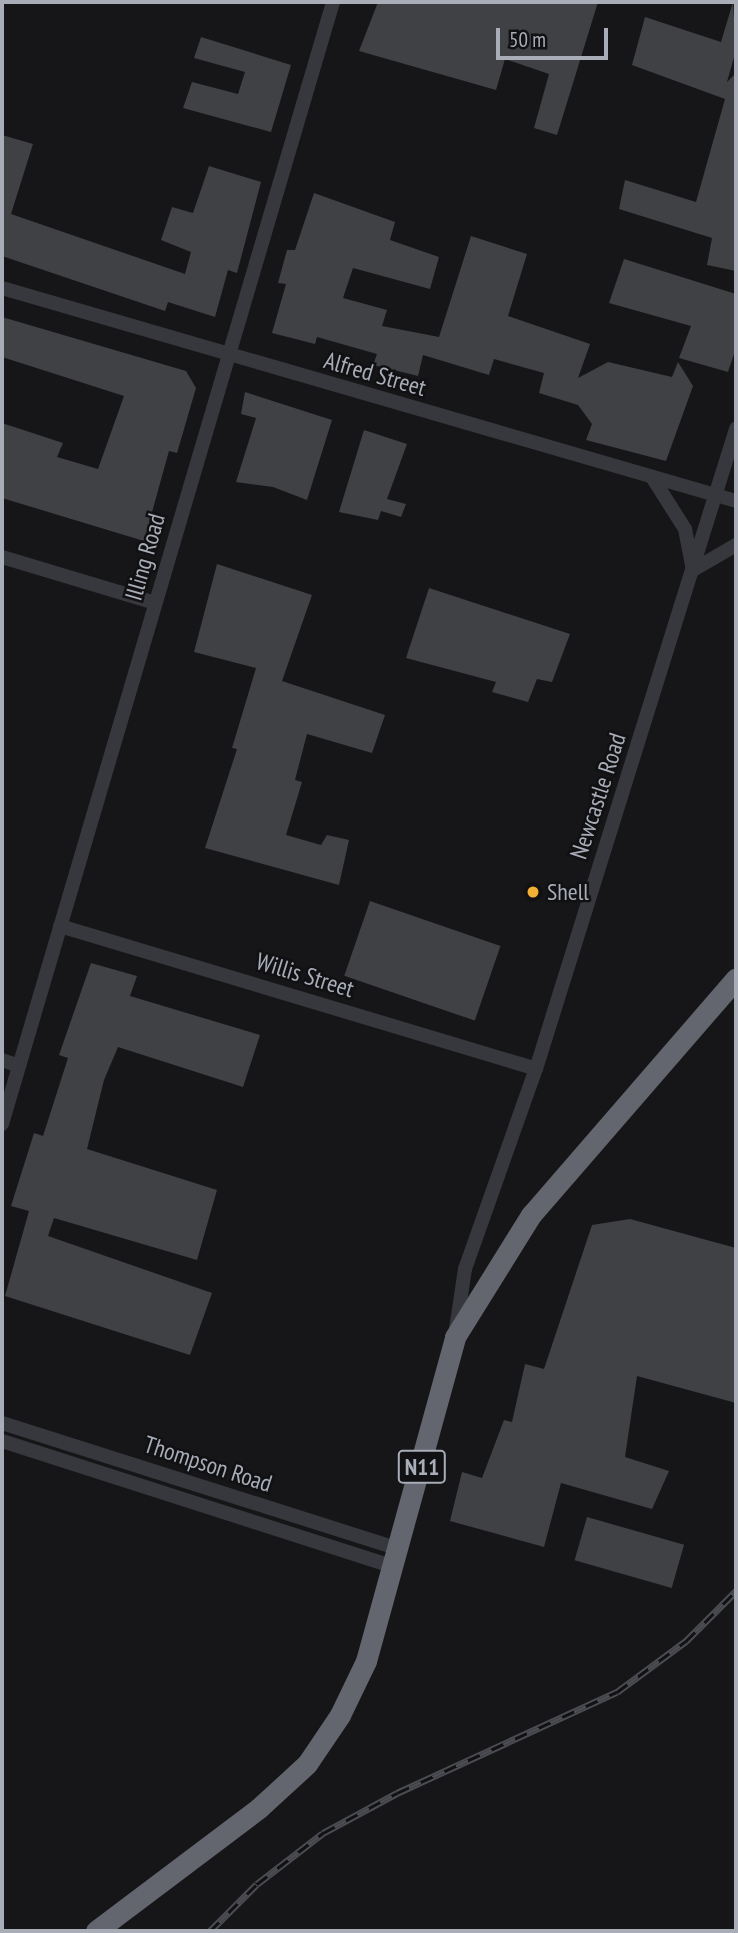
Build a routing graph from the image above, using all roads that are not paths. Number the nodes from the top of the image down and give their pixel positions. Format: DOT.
graph roads {
  1 [pos="333,2"];
  2 [pos="2,288"];
  3 [pos="229,355"];
  4 [pos="736,429"];
  5 [pos="652,477"];
  6 [pos="717,495"];
  7 [pos="736,501"];
  8 [pos="736,545"];
  9 [pos="2,557"];
  10 [pos="693,570"];
  11 [pos="155,603"];
  12 [pos="60,926"];
  13 [pos="736,978"];
  14 [pos="2,1059"];
  15 [pos="19,1066"];
  16 [pos="536,1069"];
  17 [pos="2,1124"];
  18 [pos="455,1337"];
  19 [pos="2,1423"];
  20 [pos="2,1441"];
  21 [pos="398,1558"];
  22 [pos="96,1931"];
  1 -- 3 [label="street, Illing Road"];
  2 -- 3 [label="street, Alfred Street"];
  3 -- 5 [label="street, Alfred Street"];
  3 -- 11 [label="street, Illing Road"];
  4 -- 6 [label="street, Newcastle Road"];
  5 -- 6 [label="street, Alfred Street"];
  5 -- 10 [label="street"];
  6 -- 7 [label="street, Alfred Street"];
  6 -- 10 [label="street, Newcastle Road"];
  8 -- 10 [label="street"];
  9 -- 11 [label="street"];
  10 -- 16 [label="street, Newcastle Road"];
  11 -- 12 [label="street, Illing Road"];
  12 -- 15 [label="street, Illing Road"];
  12 -- 16 [label="street, Willis Street"];
  13 -- 18 [label="highway, N11"];
  14 -- 15 [label="street"];
  15 -- 17 [label="street, Illing Road"];
  16 -- 18 [label="street, Newcastle Road"];
  18 -- 21 [label="highway, N11"];
  19 -- 21 [label="street, Thompson Road"];
  20 -- 21 [label="street, Thompson Road"];
  21 -- 22 [label="highway, N11"];
}
